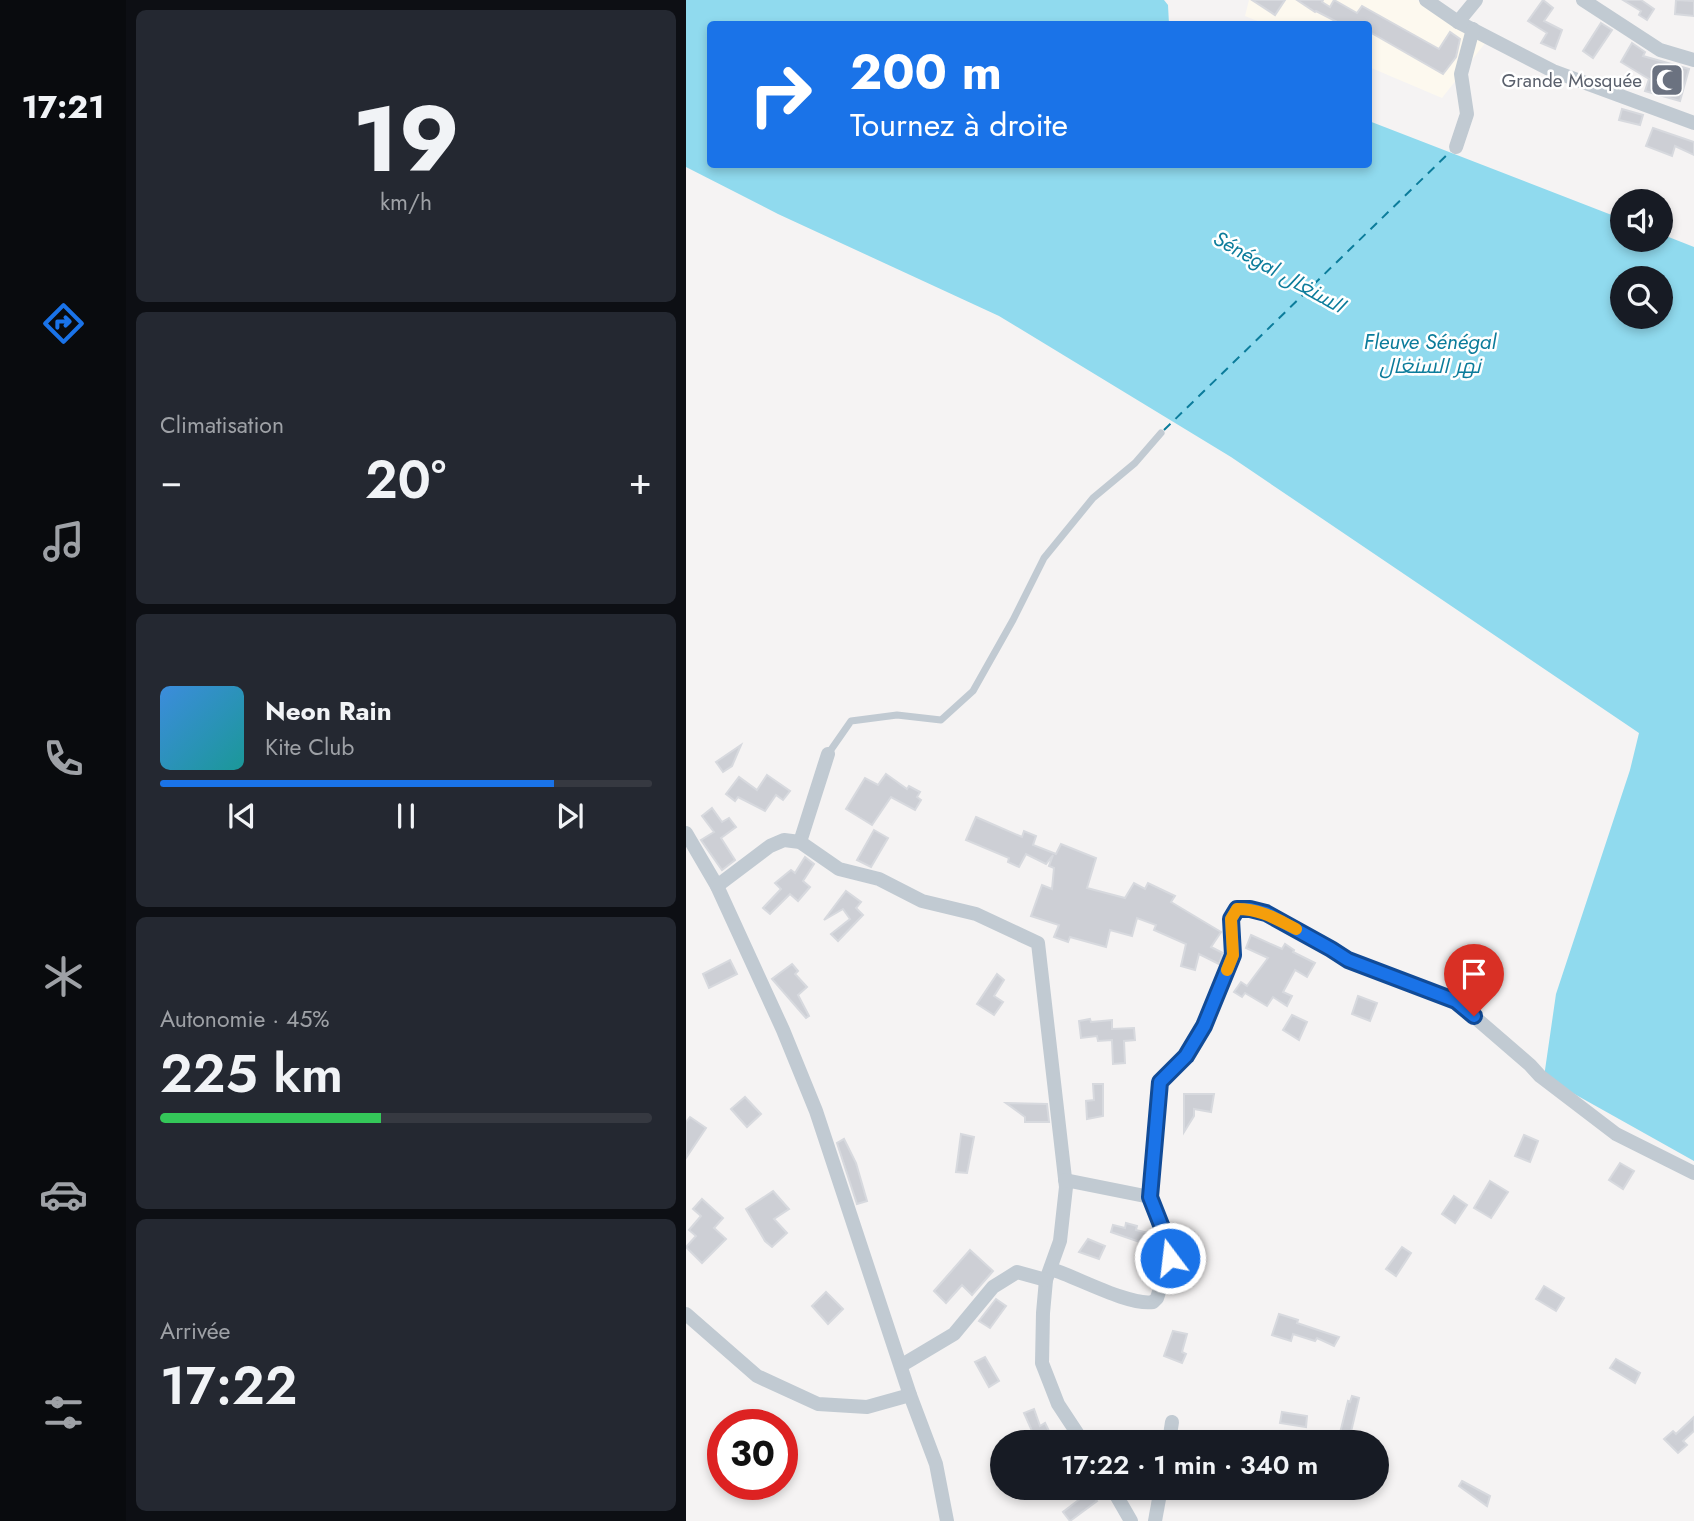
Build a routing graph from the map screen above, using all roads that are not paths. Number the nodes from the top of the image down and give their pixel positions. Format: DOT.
graph roads {
  1 [pos="1426,0"];
  2 [pos="1476,0"];
  3 [pos="1589,2"];
  4 [pos="1458,22"];
  5 [pos="1473,29"];
  6 [pos="1694,60"];
  7 [pos="1694,123"];
  8 [pos="1456,147"];
  9 [pos="1161,433"];
  10 [pos="828,754"];
  11 [pos="686,833"];
  12 [pos="800,842"];
  13 [pos="717,886"];
  14 [pos="1694,1173"];
  15 [pos="1065,1180"];
  16 [pos="1150,1197"];
  17 [pos="1049,1275"];
  18 [pos="686,1314"];
  19 [pos="902,1366"];
  20 [pos="911,1395"];
  21 [pos="1172,1422"];
  22 [pos="1075,1430"];
  23 [pos="1171,1430"];
  24 [pos="1119,1500"];
  25 [pos="1159,1500"];
  26 [pos="947,1521"];
  27 [pos="1131,1521"];
  28 [pos="1155,1521"];
  1 -- 4 [label="street"];
  2 -- 4 [label="street"];
  3 -- 6 [label="street"];
  4 -- 5 [label="street"];
  5 -- 7 [label="street"];
  5 -- 8 [label="street"];
  9 -- 10 [label="lane"];
  10 -- 12 [label="street"];
  11 -- 13 [label="street"];
  12 -- 13 [label="street"];
  12 -- 15 [label="street"];
  13 -- 19 [label="street"];
  14 -- 16 [label="street"];
  15 -- 16 [label="street"];
  15 -- 17 [label="street"];
  16 -- 17 [label="street"];
  17 -- 19 [label="street"];
  17 -- 22 [label="street"];
  18 -- 20 [label="street"];
  19 -- 20 [label="street"];
  20 -- 26 [label="street"];
  21 -- 23 [label="street"];
  24 -- 27 [label="street"];
  25 -- 28 [label="street"];
}
